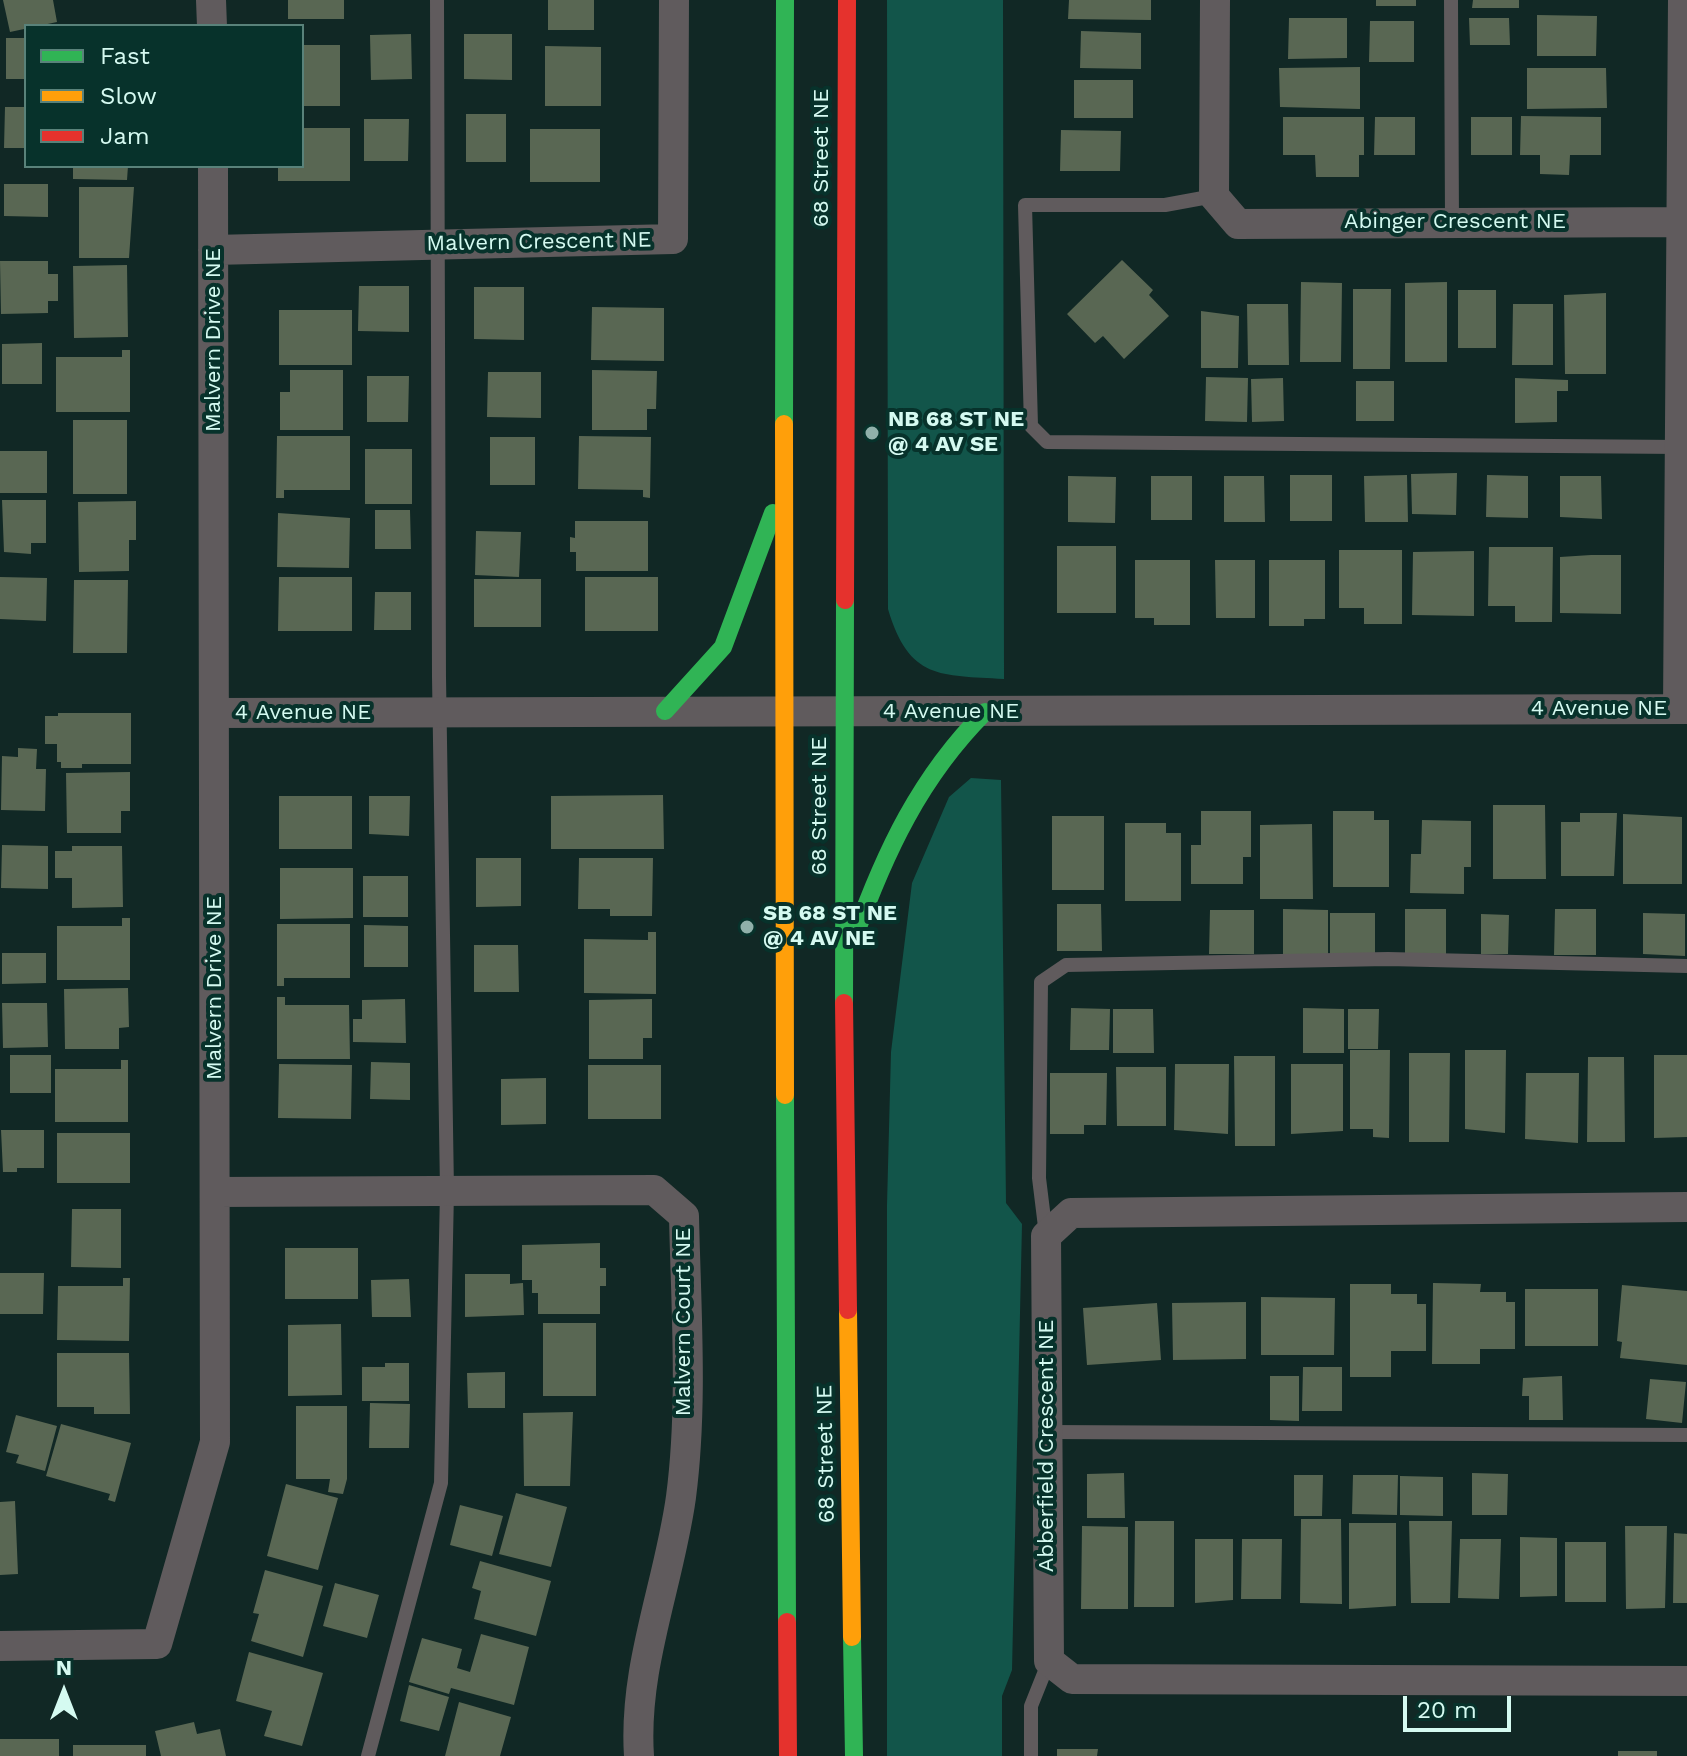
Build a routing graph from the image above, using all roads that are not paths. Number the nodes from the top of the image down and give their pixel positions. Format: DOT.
graph roads {
  1 [pos="211,0"];
  2 [pos="437,0"];
  3 [pos="674,0"];
  4 [pos="785,0"];
  5 [pos="847,0"];
  6 [pos="1215,0"];
  7 [pos="1451,0"];
  8 [pos="1683,0"];
  9 [pos="212,24"];
  10 [pos="213,168"];
  11 [pos="1214,196"];
  12 [pos="1452,221"];
  13 [pos="1684,222"];
  14 [pos="437,245"];
  15 [pos="213,250"];
  16 [pos="1683,448"];
  17 [pos="783,485"];
  18 [pos="1683,708"];
  19 [pos="665,711"];
  20 [pos="783,711"];
  21 [pos="440,712"];
  22 [pos="845,712"];
  23 [pos="985,712"];
  24 [pos="215,713"];
  25 [pos="844,965"];
  26 [pos="1687,966"];
  27 [pos="447,1191"];
  28 [pos="216,1192"];
  29 [pos="1687,1207"];
  30 [pos="1046,1236"];
  31 [pos="1047,1432"];
  32 [pos="1687,1435"];
  33 [pos="0,1646"];
  34 [pos="1049,1661"];
  35 [pos="1687,1681"];
  36 [pos="368,1756"];
  37 [pos="639,1756"];
  38 [pos="788,1756"];
  39 [pos="854,1756"];
  40 [pos="1031,1756"];
  1 -- 9 [label="street"];
  2 -- 14 [label="lane"];
  3 -- 14 [label="street, Malvern Crescent NE"];
  4 -- 17 [label="main road, 68 Street NE"];
  5 -- 22 [label="main road, 68 Street NE"];
  6 -- 11 [label="street"];
  7 -- 12 [label="lane"];
  8 -- 13 [label="street"];
  10 -- 15 [label="street, Malvern Drive NE"];
  11 -- 12 [label="street, Abinger Crescent NE"];
  11 -- 16 [label="lane"];
  12 -- 13 [label="street, Abinger Crescent NE"];
  13 -- 16 [label="street"];
  14 -- 15 [label="street, Malvern Crescent NE"];
  14 -- 21 [label="lane"];
  15 -- 24 [label="street, Malvern Drive NE"];
  16 -- 18 [label="street"];
  17 -- 19 [label="main road"];
  17 -- 20 [label="main road, 68 Street NE"];
  18 -- 23 [label="street, 4 Avenue NE"];
  19 -- 20 [label="street, 4 Avenue NE"];
  19 -- 21 [label="street, 4 Avenue NE"];
  20 -- 22 [label="street, 4 Avenue NE"];
  20 -- 38 [label="main road, 68 Street NE"];
  21 -- 24 [label="street, 4 Avenue NE"];
  21 -- 27 [label="lane"];
  22 -- 23 [label="street, 4 Avenue NE"];
  22 -- 25 [label="main road, 68 Street NE"];
  23 -- 25 [label="main road"];
  24 -- 28 [label="street, Malvern Drive NE"];
  25 -- 39 [label="main road, 68 Street NE"];
  26 -- 30 [label="lane"];
  27 -- 28 [label="street, Malvern Court NE"];
  27 -- 36 [label="lane"];
  27 -- 37 [label="street, Malvern Court NE"];
  28 -- 33 [label="street, Malvern Drive NE"];
  29 -- 30 [label="street"];
  30 -- 31 [label="street, Abberfield Crescent NE"];
  31 -- 32 [label="lane"];
  31 -- 34 [label="street, Abberfield Crescent NE"];
  34 -- 35 [label="street"];
  34 -- 40 [label="lane"];
}
